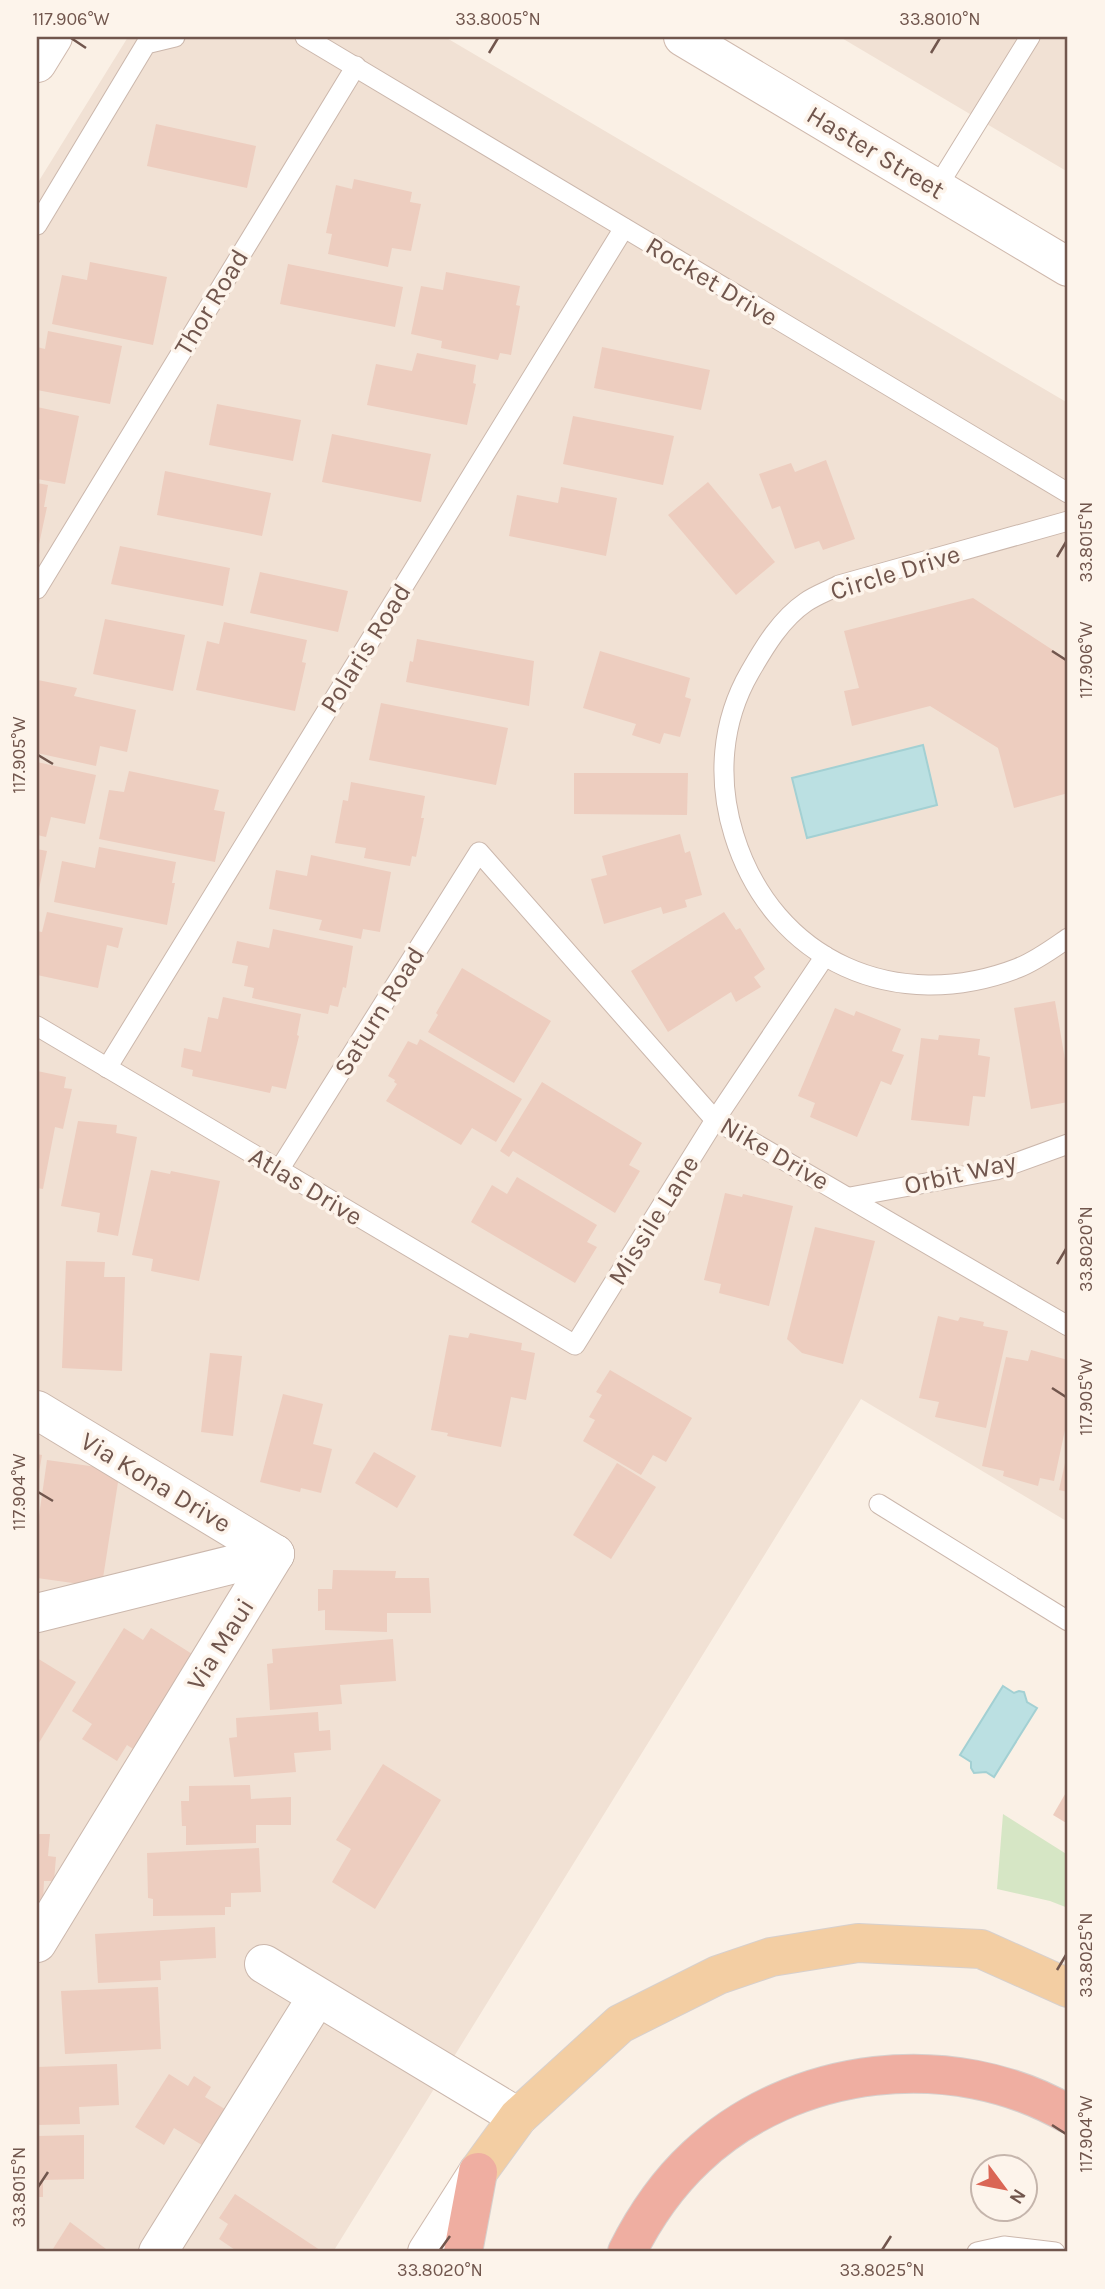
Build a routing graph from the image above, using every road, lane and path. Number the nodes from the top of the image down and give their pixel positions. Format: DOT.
graph roads {
  1 [pos="53,37"];
  2 [pos="176,37"];
  3 [pos="305,37"];
  4 [pos="683,37"];
  5 [pos="1030,37"];
  6 [pos="37,63"];
  7 [pos="356,66"];
  8 [pos="936,189"];
  9 [pos="37,225"];
  10 [pos="624,228"];
  11 [pos="1068,267"];
  12 [pos="1068,494"];
  13 [pos="1068,521"];
  14 [pos="37,589"];
  15 [pos="479,852"];
  16 [pos="1068,938"];
  17 [pos="825,956"];
  18 [pos="37,1026"];
  19 [pos="107,1068"];
  20 [pos="715,1120"];
  21 [pos="1068,1144"];
  22 [pos="279,1170"];
  23 [pos="850,1196"];
  24 [pos="1068,1326"];
  25 [pos="575,1345"];
  26 [pos="37,1410"];
  27 [pos="879,1504"];
  28 [pos="275,1554"];
  29 [pos="37,1613"];
  30 [pos="1068,1621"];
  31 [pos="37,1943"];
  32 [pos="264,1964"];
  33 [pos="1068,1988"];
  34 [pos="317,1997"];
  35 [pos="1068,2114"];
  36 [pos="518,2117"];
  37 [pos="478,2172"];
  38 [pos="1004,2249"];
  39 [pos="158,2252"];
  40 [pos="427,2252"];
  41 [pos="463,2252"];
  42 [pos="627,2252"];
  43 [pos="977,2252"];
  44 [pos="1055,2252"];
  1 -- 6 [label="street"];
  2 -- 9 [label="lane"];
  3 -- 7 [label="lane"];
  4 -- 8 [label="street, Haster Street"];
  5 -- 8 [label="lane"];
  7 -- 10 [label="lane, Rocket Drive"];
  7 -- 14 [label="lane, Thor Road"];
  8 -- 11 [label="street, Haster Street"];
  10 -- 12 [label="lane, Rocket Drive"];
  10 -- 19 [label="lane, Polaris Road"];
  13 -- 17 [label="lane, Circle Drive"];
  15 -- 20 [label="lane, Nike Drive"];
  15 -- 22 [label="lane, Saturn Road"];
  16 -- 17 [label="lane, Circle Drive"];
  17 -- 20 [label="lane, Missile Lane"];
  18 -- 19 [label="lane, Atlas Drive"];
  19 -- 22 [label="lane, Atlas Drive"];
  20 -- 23 [label="lane, Nike Drive"];
  20 -- 25 [label="lane, Missile Lane"];
  21 -- 23 [label="lane, Orbit Way"];
  22 -- 25 [label="lane, Atlas Drive"];
  23 -- 24 [label="lane, Nike Drive"];
  26 -- 28 [label="street, Via Kona Drive"];
  27 -- 30 [label="lane"];
  28 -- 29 [label="street, Via Maui"];
  28 -- 31 [label="street, Via Maui"];
  32 -- 34 [label="street"];
  33 -- 36 [label="main road"];
  34 -- 36 [label="street"];
  34 -- 39 [label="street"];
  35 -- 42 [label="highway"];
  36 -- 37 [label="main road"];
  37 -- 40 [label="street"];
  37 -- 41 [label="highway"];
  38 -- 43 [label="lane"];
  38 -- 44 [label="lane"];
}
